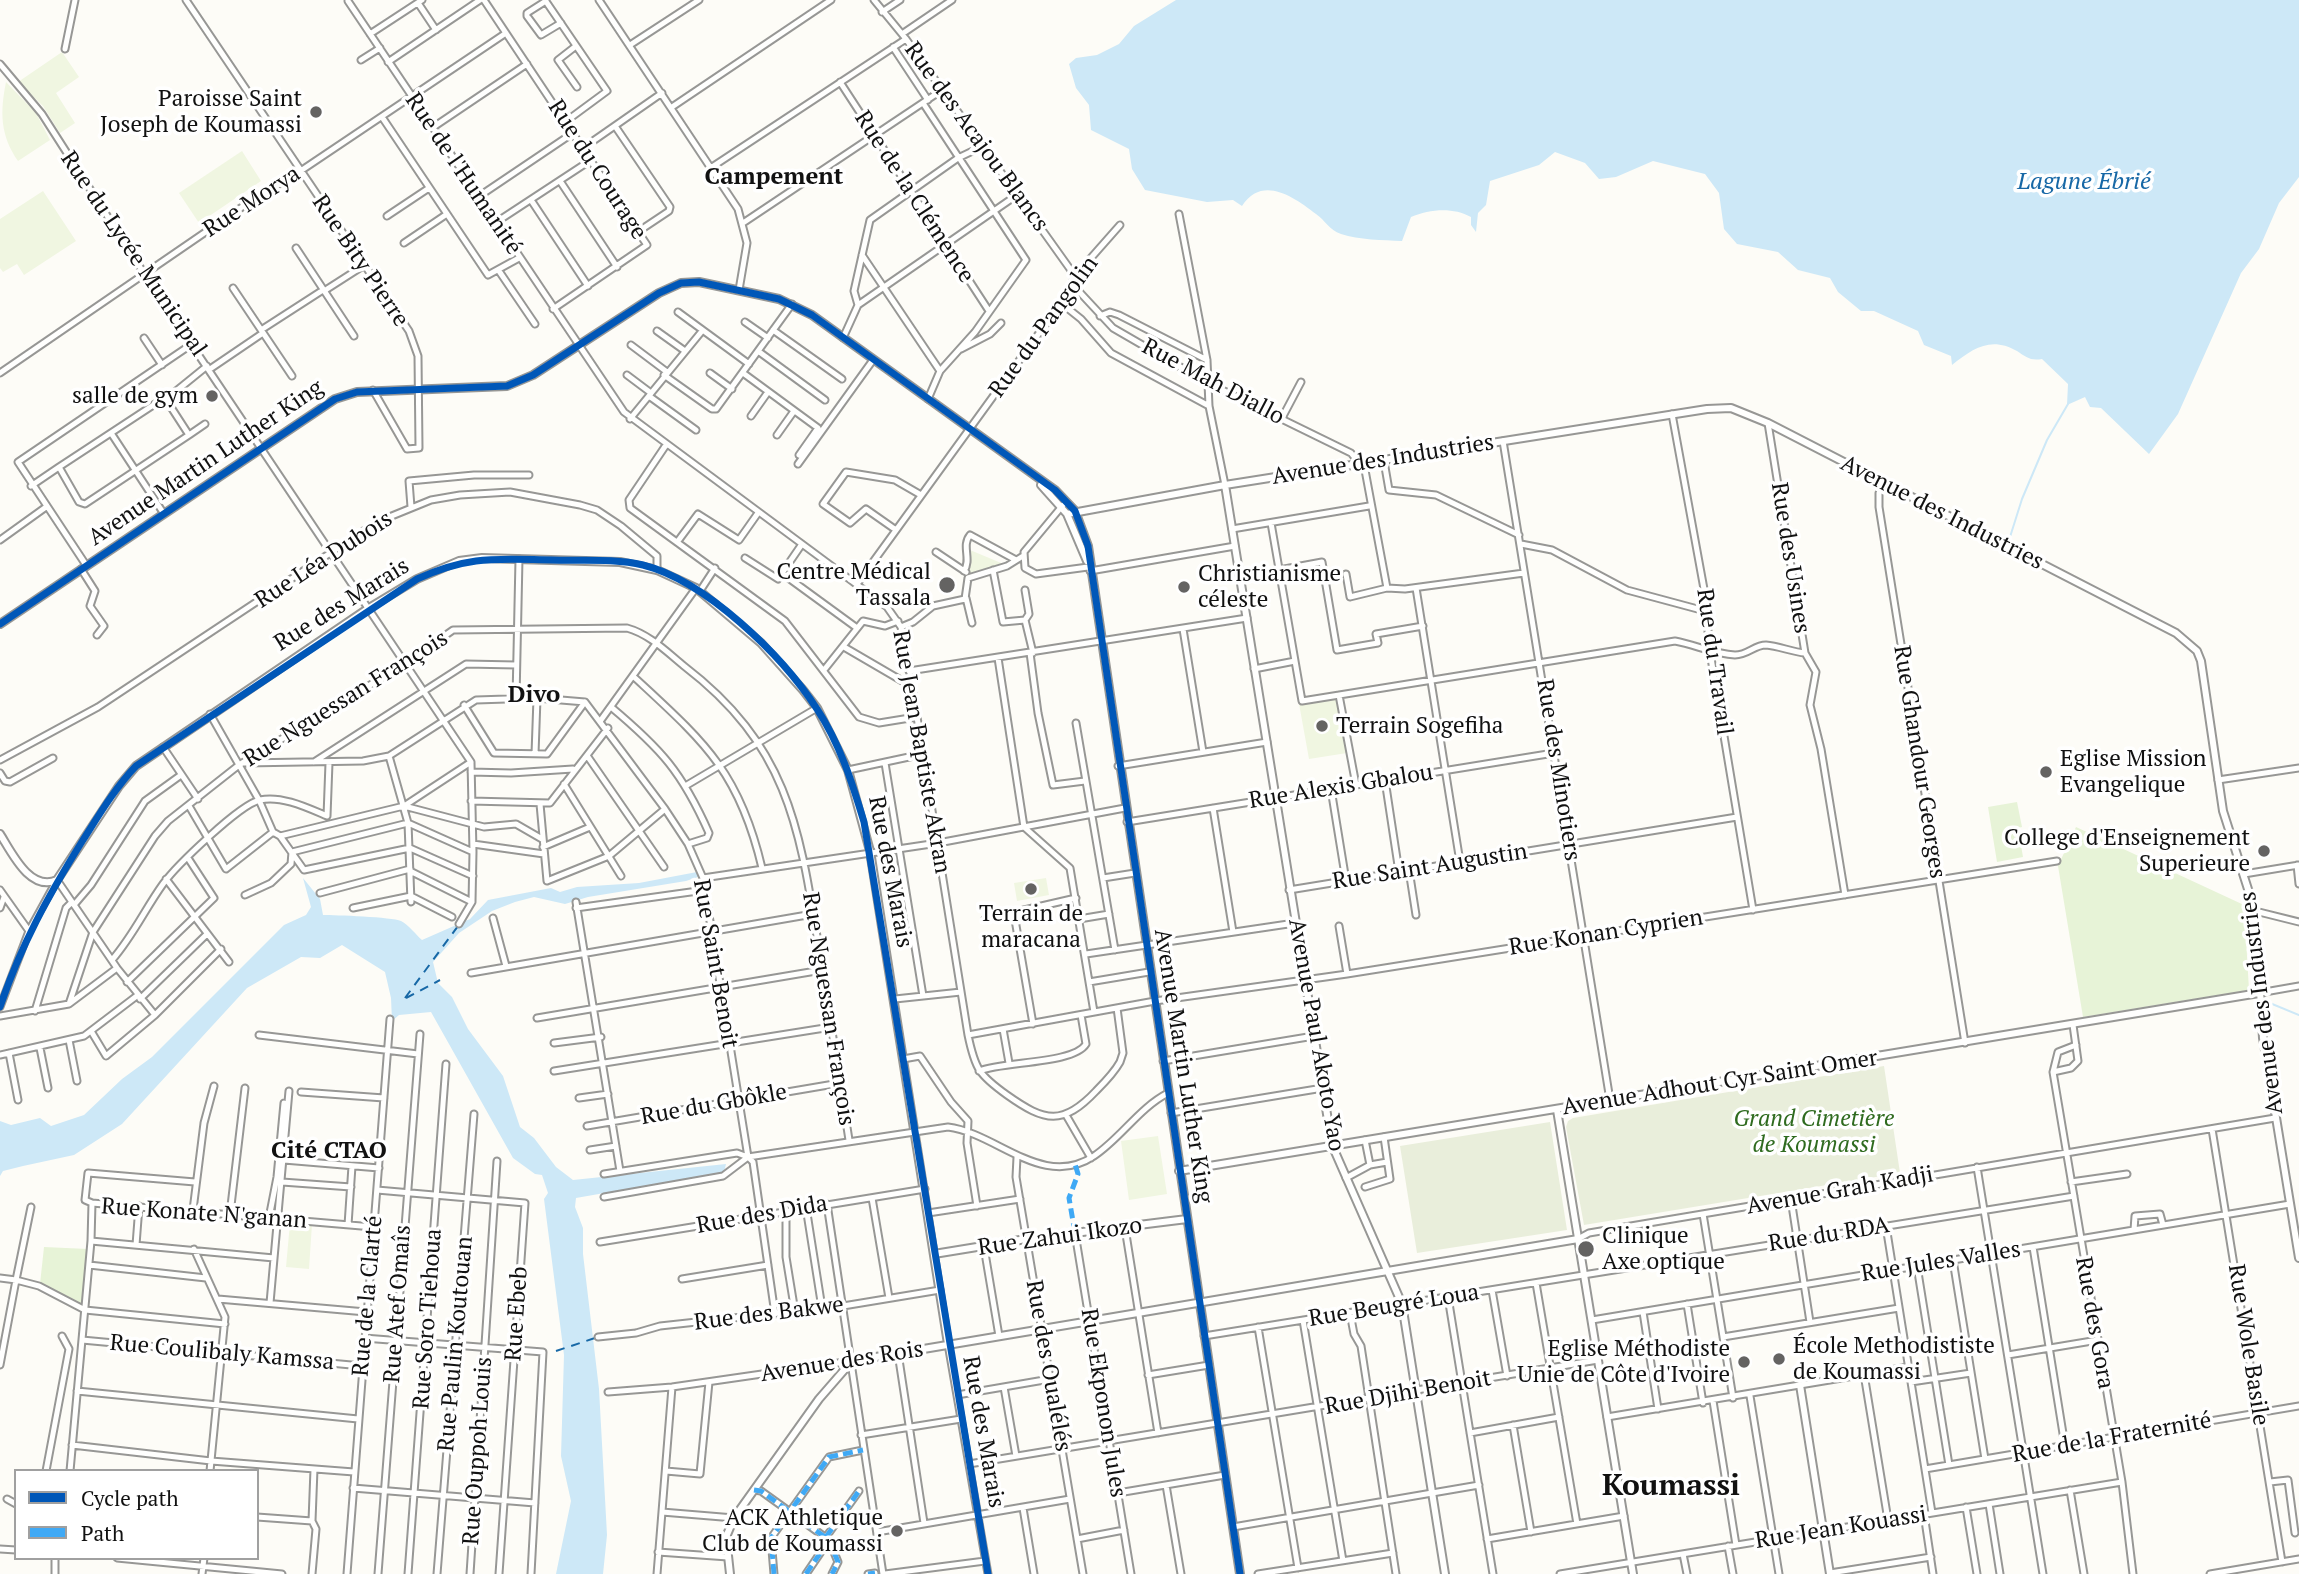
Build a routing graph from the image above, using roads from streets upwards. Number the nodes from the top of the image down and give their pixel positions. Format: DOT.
graph roads {
  1 [pos="75,0"];
  2 [pos="186,0"];
  3 [pos="494,0"];
  4 [pos="546,0"];
  5 [pos="599,0"];
  6 [pos="699,0"];
  7 [pos="831,0"];
  8 [pos="874,0"];
  9 [pos="900,0"];
  10 [pos="952,0"];
  11 [pos="348,1"];
  12 [pos="420,1"];
  13 [pos="483,2"];
  14 [pos="882,12"];
  15 [pos="561,23"];
  16 [pos="436,30"];
  17 [pos="506,33"];
  18 [pos="370,34"];
  19 [pos="904,36"];
  20 [pos="630,45"];
  21 [pos="576,46"];
  22 [pos="892,47"];
  23 [pos="380,48"];
  24 [pos="65,49"];
  25 [pos="361,60"];
  26 [pos="388,62"];
  27 [pos="0,64"];
  28 [pos="527,64"];
  29 [pos="840,82"];
  30 [pos="577,87"];
  31 [pos="942,90"];
  32 [pos="662,93"];
  33 [pos="412,97"];
  34 [pos="925,102"];
  35 [pos="672,107"];
  36 [pos="382,117"];
  37 [pos="565,122"];
  38 [pos="615,126"];
  39 [pos="432,128"];
  40 [pos="573,133"];
  41 [pos="874,135"];
  42 [pos="981,147"];
  43 [pos="583,148"];
  44 [pos="958,158"];
  45 [pos="591,160"];
  46 [pos="712,167"];
  47 [pos="299,172"];
  48 [pos="560,181"];
  49 [pos="429,188"];
  50 [pos="912,190"];
  51 [pos="1017,195"];
  52 [pos="478,197"];
  53 [pos="531,200"];
  54 [pos="992,211"];
  55 [pos="447,214"];
  56 [pos="1179,214"];
  57 [pos="387,216"];
  58 [pos="495,223"];
  59 [pos="743,223"];
  60 [pos="1120,225"];
  61 [pos="639,231"];
  62 [pos="404,243"];
  63 [pos="946,244"];
  64 [pos="296,248"];
  65 [pos="862,255"];
  66 [pos="519,258"];
  67 [pos="363,265"];
  68 [pos="617,267"];
  69 [pos="499,271"];
  70 [pos="145,275"];
  71 [pos="1075,276"];
  72 [pos="1073,285"];
  73 [pos="588,286"];
  74 [pos="883,287"];
  75 [pos="233,288"];
  76 [pos="324,290"];
  77 [pos="739,290"];
  78 [pos="1061,303"];
  79 [pos="792,304"];
  80 [pos="858,305"];
  81 [pos="553,309"];
  82 [pos="989,311"];
  83 [pos="678,312"];
  84 [pos="1100,316"];
  85 [pos="745,322"];
  86 [pos="1001,323"];
  87 [pos="535,324"];
  88 [pos="773,330"];
  89 [pos="657,331"];
  90 [pos="702,331"];
  91 [pos="262,332"];
  92 [pos="354,336"];
  93 [pos="144,338"];
  94 [pos="768,338"];
  95 [pos="843,338"];
  96 [pos="192,344"];
  97 [pos="631,345"];
  98 [pos="578,347"];
  99 [pos="958,350"];
  100 [pos="685,351"];
  101 [pos="758,351"];
  102 [pos="873,360"];
  103 [pos="1207,360"];
  104 [pos="749,364"];
  105 [pos="162,365"];
  106 [pos="208,368"];
  107 [pos="940,371"];
  108 [pos="0,373"];
  109 [pos="666,373"];
  110 [pos="710,373"];
  111 [pos="743,373"];
  112 [pos="627,375"];
  113 [pos="292,376"];
  114 [pos="842,379"];
  115 [pos="1301,382"];
  116 [pos="1208,383"];
  117 [pos="732,389"];
  118 [pos="373,390"];
  119 [pos="419,390"];
  120 [pos="768,392"];
  121 [pos="650,394"];
  122 [pos="928,399"];
  123 [pos="165,400"];
  124 [pos="825,400"];
  125 [pos="1209,406"];
  126 [pos="794,411"];
  127 [pos="1672,414"];
  128 [pos="751,416"];
  129 [pos="1282,418"];
  130 [pos="630,419"];
  131 [pos="1768,423"];
  132 [pos="205,424"];
  133 [pos="696,430"];
  134 [pos="969,430"];
  135 [pos="111,433"];
  136 [pos="189,435"];
  137 [pos="777,435"];
  138 [pos="1503,441"];
  139 [pos="666,445"];
  140 [pos="262,447"];
  141 [pos="799,455"];
  142 [pos="1380,462"];
  143 [pos="798,464"];
  144 [pos="1362,465"];
  145 [pos="59,467"];
  146 [pos="136,471"];
  147 [pos="529,475"];
  148 [pos="1884,482"];
  149 [pos="1225,485"];
  150 [pos="31,486"];
  151 [pos="921,495"];
  152 [pos="1064,504"];
  153 [pos="411,506"];
  154 [pos="1369,506"];
  155 [pos="46,507"];
  156 [pos="1076,511"];
  157 [pos="164,513"];
  158 [pos="758,513"];
  159 [pos="1067,514"];
  160 [pos="1271,523"];
  161 [pos="1232,529"];
  162 [pos="896,530"];
  163 [pos="1520,535"];
  164 [pos="0,540"];
  165 [pos="678,541"];
  166 [pos="802,544"];
  167 [pos="1521,544"];
  168 [pos="1235,546"];
  169 [pos="332,552"];
  170 [pos="936,552"];
  171 [pos="1023,556"];
  172 [pos="746,558"];
  173 [pos="519,559"];
  174 [pos="1016,560"];
  175 [pos="83,567"];
  176 [pos="1088,567"];
  177 [pos="715,568"];
  178 [pos="657,570"];
  179 [pos="993,570"];
  180 [pos="1279,570"];
  181 [pos="964,571"];
  182 [pos="1524,573"];
  183 [pos="783,574"];
  184 [pos="1346,574"];
  185 [pos="971,577"];
  186 [pos="857,584"];
  187 [pos="1387,588"];
  188 [pos="1416,588"];
  189 [pos="698,590"];
  190 [pos="1025,590"];
  191 [pos="966,598"];
  192 [pos="369,608"];
  193 [pos="1705,611"];
  194 [pos="1247,618"];
  195 [pos="1026,620"];
  196 [pos="972,623"];
  197 [pos="0,624"];
  198 [pos="899,624"];
  199 [pos="1423,626"];
  200 [pos="517,628"];
  201 [pos="857,628"];
  202 [pos="1183,629"];
  203 [pos="97,635"];
  204 [pos="1100,641"];
  205 [pos="657,645"];
  206 [pos="844,647"];
  207 [pos="1710,652"];
  208 [pos="1031,653"];
  209 [pos="1805,653"];
  210 [pos="998,658"];
  211 [pos="1295,661"];
  212 [pos="406,663"];
  213 [pos="1541,663"];
  214 [pos="516,664"];
  215 [pos="1254,669"];
  216 [pos="824,670"];
  217 [pos="909,671"];
  218 [pos="633,676"];
  219 [pos="1433,679"];
  220 [pos="904,682"];
  221 [pos="423,689"];
  222 [pos="1339,695"];
  223 [pos="537,698"];
  224 [pos="516,699"];
  225 [pos="585,702"];
  226 [pos="464,705"];
  227 [pos="611,707"];
  228 [pos="817,708"];
  229 [pos="210,714"];
  230 [pos="916,717"];
  231 [pos="601,720"];
  232 [pos="443,721"];
  233 [pos="1076,723"];
  234 [pos="608,728"];
  235 [pos="1267,742"];
  236 [pos="760,744"];
  237 [pos="163,747"];
  238 [pos="1203,752"];
  239 [pos="1554,753"];
  240 [pos="535,754"];
  241 [pos="922,754"];
  242 [pos="389,756"];
  243 [pos="588,757"];
  244 [pos="53,758"];
  245 [pos="0,760"];
  246 [pos="471,762"];
  247 [pos="313,763"];
  248 [pos="329,763"];
  249 [pos="884,763"];
  250 [pos="242,764"];
  251 [pos="722,765"];
  252 [pos="1118,766"];
  253 [pos="2299,768"];
  254 [pos="573,769"];
  255 [pos="848,770"];
  256 [pos="1445,770"];
  257 [pos="471,772"];
  258 [pos="0,773"];
  259 [pos="181,775"];
  260 [pos="1385,780"];
  261 [pos="2218,780"];
  262 [pos="1085,781"];
  263 [pos="564,783"];
  264 [pos="687,785"];
  265 [pos="1356,785"];
  266 [pos="1331,789"];
  267 [pos="1276,798"];
  268 [pos="198,799"];
  269 [pos="259,800"];
  270 [pos="471,801"];
  271 [pos="540,804"];
  272 [pos="188,806"];
  273 [pos="404,806"];
  274 [pos="1125,808"];
  275 [pos="1213,808"];
  276 [pos="665,809"];
  277 [pos="1091,814"];
  278 [pos="1737,817"];
  279 [pos="327,819"];
  280 [pos="1127,822"];
  281 [pos="408,823"];
  282 [pos="472,825"];
  283 [pos="590,827"];
  284 [pos="1024,827"];
  285 [pos="639,831"];
  286 [pos="273,832"];
  287 [pos="280,835"];
  288 [pos="208,836"];
  289 [pos="1,837"];
  290 [pos="542,839"];
  291 [pos="938,843"];
  292 [pos="473,844"];
  293 [pos="688,844"];
  294 [pos="1570,844"];
  295 [pos="410,848"];
  296 [pos="900,848"];
  297 [pos="543,851"];
  298 [pos="292,852"];
  299 [pos="473,852"];
  300 [pos="870,852"];
  301 [pos="609,856"];
  302 [pos="188,858"];
  303 [pos="805,860"];
  304 [pos="2057,861"];
  305 [pos="1460,862"];
  306 [pos="2298,865"];
  307 [pos="664,867"];
  308 [pos="762,867"];
  309 [pos="410,870"];
  310 [pos="1409,870"];
  311 [pos="1399,872"];
  312 [pos="1135,873"];
  313 [pos="2244,874"];
  314 [pos="473,876"];
  315 [pos="621,876"];
  316 [pos="704,877"];
  317 [pos="1103,878"];
  318 [pos="166,879"];
  319 [pos="57,880"];
  320 [pos="1938,880"];
  321 [pos="1346,881"];
  322 [pos="2299,884"];
  323 [pos="0,890"];
  324 [pos="705,890"];
  325 [pos="1289,890"];
  326 [pos="320,893"];
  327 [pos="245,895"];
  328 [pos="1844,895"];
  329 [pos="4,897"];
  330 [pos="1076,898"];
  331 [pos="411,899"];
  332 [pos="472,902"];
  333 [pos="73,904"];
  334 [pos="0,908"];
  335 [pos="353,908"];
  336 [pos="1753,909"];
  337 [pos="2255,911"];
  338 [pos="813,914"];
  339 [pos="1014,914"];
  340 [pos="1109,914"];
  341 [pos="1416,915"];
  342 [pos="193,916"];
  343 [pos="452,917"];
  344 [pos="493,918"];
  345 [pos="985,919"];
  346 [pos="1079,919"];
  347 [pos="2299,922"];
  348 [pos="1295,923"];
  349 [pos="459,924"];
  350 [pos="1339,926"];
  351 [pos="29,931"];
  352 [pos="710,931"];
  353 [pos="93,932"];
  354 [pos="1233,932"];
  355 [pos="207,934"];
  356 [pos="1584,937"];
  357 [pos="1146,946"];
  358 [pos="221,949"];
  359 [pos="1115,950"];
  360 [pos="583,951"];
  361 [pos="1086,954"];
  362 [pos="112,960"];
  363 [pos="229,962"];
  364 [pos="506,966"];
  365 [pos="117,968"];
  366 [pos="822,970"];
  367 [pos="1149,972"];
  368 [pos="471,973"];
  369 [pos="1346,974"];
  370 [pos="1304,978"];
  371 [pos="127,982"];
  372 [pos="1089,982"];
  373 [pos="0,983"];
  374 [pos="8,985"];
  375 [pos="2299,986"];
  376 [pos="718,987"];
  377 [pos="961,992"];
  378 [pos="2259,993"];
  379 [pos="923,996"];
  380 [pos="139,997"];
  381 [pos="895,999"];
  382 [pos="1155,1001"];
  383 [pos="69,1004"];
  384 [pos="0,1007"];
  385 [pos="1117,1008"];
  386 [pos="593,1009"];
  387 [pos="35,1011"];
  388 [pos="1094,1012"];
  389 [pos="155,1015"];
  390 [pos="1081,1015"];
  391 [pos="0,1016"];
  392 [pos="537,1018"];
  393 [pos="390,1019"];
  394 [pos="1033,1024"];
  395 [pos="2073,1025"];
  396 [pos="831,1027"];
  397 [pos="1003,1029"];
  398 [pos="92,1031"];
  399 [pos="420,1034"];
  400 [pos="259,1035"];
  401 [pos="968,1035"];
  402 [pos="1314,1036"];
  403 [pos="600,1037"];
  404 [pos="69,1040"];
  405 [pos="555,1043"];
  406 [pos="1965,1043"];
  407 [pos="729,1044"];
  408 [pos="2076,1045"];
  409 [pos="40,1048"];
  410 [pos="388,1050"];
  411 [pos="9,1053"];
  412 [pos="418,1054"];
  413 [pos="0,1055"];
  414 [pos="904,1059"];
  415 [pos="1163,1061"];
  416 [pos="1009,1063"];
  417 [pos="446,1064"];
  418 [pos="604,1064"];
  419 [pos="554,1071"];
  420 [pos="979,1072"];
  421 [pos="2053,1072"];
  422 [pos="77,1081"];
  423 [pos="840,1083"];
  424 [pos="214,1086"];
  425 [pos="48,1088"];
  426 [pos="245,1088"];
  427 [pos="1323,1088"];
  428 [pos="289,1091"];
  429 [pos="301,1092"];
  430 [pos="1168,1093"];
  431 [pos="608,1094"];
  432 [pos="384,1098"];
  433 [pos="579,1098"];
  434 [pos="18,1100"];
  435 [pos="1611,1100"];
  436 [pos="738,1102"];
  437 [pos="284,1103"];
  438 [pos="1557,1110"];
  439 [pos="1171,1113"];
  440 [pos="474,1114"];
  441 [pos="1066,1115"];
  442 [pos="2276,1118"];
  443 [pos="612,1122"];
  444 [pos="587,1126"];
  445 [pos="916,1129"];
  446 [pos="2212,1129"];
  447 [pos="968,1131"];
  448 [pos="1384,1137"];
  449 [pos="849,1140"];
  450 [pos="1365,1140"];
  451 [pos="1332,1145"];
  452 [pos="616,1146"];
  453 [pos="590,1150"];
  454 [pos="2066,1155"];
  455 [pos="748,1157"];
  456 [pos="1017,1157"];
  457 [pos="1091,1158"];
  458 [pos="284,1160"];
  459 [pos="497,1161"];
  460 [pos="1387,1162"];
  461 [pos="1370,1165"];
  462 [pos="352,1166"];
  463 [pos="1978,1167"];
  464 [pos="379,1168"];
  465 [pos="620,1171"];
  466 [pos="1180,1171"];
  467 [pos="604,1174"];
  468 [pos="2127,1174"];
  469 [pos="1346,1178"];
  470 [pos="195,1182"];
  471 [pos="282,1182"];
  472 [pos="2071,1182"];
  473 [pos="351,1187"];
  474 [pos="1365,1187"];
  475 [pos="925,1189"];
  476 [pos="377,1190"];
  477 [pos="407,1193"];
  478 [pos="438,1195"];
  479 [pos="2074,1196"];
  480 [pos="604,1197"];
  481 [pos="468,1198"];
  482 [pos="872,1198"];
  483 [pos="1020,1199"];
  484 [pos="1791,1199"];
  485 [pos="495,1200"];
  486 [pos="92,1203"];
  487 [pos="827,1204"];
  488 [pos="2290,1204"];
  489 [pos="31,1206"];
  490 [pos="139,1206"];
  491 [pos="977,1206"];
  492 [pos="806,1207"];
  493 [pos="193,1210"];
  494 [pos="786,1210"];
  495 [pos="1984,1210"];
  496 [pos="928,1213"];
  497 [pos="230,1214"];
  498 [pos="761,1214"];
  499 [pos="1703,1214"];
  500 [pos="2227,1214"];
  501 [pos="269,1218"];
  502 [pos="278,1219"];
  503 [pos="1187,1219"];
  504 [pos="348,1225"];
  505 [pos="2162,1225"];
  506 [pos="1886,1226"];
  507 [pos="373,1227"];
  508 [pos="1125,1228"];
  509 [pos="2134,1230"];
  510 [pos="1075,1233"];
  511 [pos="2080,1238"];
  512 [pos="1026,1239"];
  513 [pos="1578,1239"];
  514 [pos="91,1241"];
  515 [pos="1797,1241"];
  516 [pos="2298,1241"];
  517 [pos="600,1242"];
  518 [pos="136,1245"];
  519 [pos="984,1247"];
  520 [pos="2034,1247"];
  521 [pos="194,1250"];
  522 [pos="934,1254"];
  523 [pos="1991,1254"];
  524 [pos="1710,1255"];
  525 [pos="274,1258"];
  526 [pos="2299,1258"];
  527 [pos="1953,1260"];
  528 [pos="89,1265"];
  529 [pos="768,1265"];
  530 [pos="1917,1266"];
  531 [pos="1893,1270"];
  532 [pos="1388,1271"];
  533 [pos="1584,1275"];
  534 [pos="0,1278"];
  535 [pos="206,1278"];
  536 [pos="682,1279"];
  537 [pos="16,1280"];
  538 [pos="1536,1283"];
  539 [pos="1804,1285"];
  540 [pos="940,1290"];
  541 [pos="1492,1290"];
  542 [pos="1448,1297"];
  543 [pos="889,1298"];
  544 [pos="218,1299"];
  545 [pos="1717,1299"];
  546 [pos="270,1303"];
  547 [pos="1199,1303"];
  548 [pos="1402,1304"];
  549 [pos="1687,1304"];
  550 [pos="843,1306"];
  551 [pos="822,1308"];
  552 [pos="1899,1308"];
  553 [pos="85,1310"];
  554 [pos="366,1312"];
  555 [pos="795,1312"];
  556 [pos="1643,1312"];
  557 [pos="1139,1313"];
  558 [pos="1350,1313"];
  559 [pos="775,1314"];
  560 [pos="1090,1320"];
  561 [pos="1303,1320"];
  562 [pos="1592,1320"];
  563 [pos="1810,1322"];
  564 [pos="225,1324"];
  565 [pos="1258,1327"];
  566 [pos="1041,1329"];
  567 [pos="62,1336"];
  568 [pos="999,1336"];
  569 [pos="1204,1336"];
  570 [pos="598,1337"];
  571 [pos="1723,1337"];
  572 [pos="364,1338"];
  573 [pos="82,1340"];
  574 [pos="396,1340"];
  575 [pos="2098,1340"];
  576 [pos="427,1343"];
  577 [pos="948,1345"];
  578 [pos="457,1346"];
  579 [pos="485,1348"];
  580 [pos="2050,1348"];
  581 [pos="514,1350"];
  582 [pos="222,1353"];
  583 [pos="898,1353"];
  584 [pos="2008,1355"];
  585 [pos="1598,1360"];
  586 [pos="852,1361"];
  587 [pos="0,1365"];
  588 [pos="1209,1365"];
  589 [pos="362,1366"];
  590 [pos="1908,1367"];
  591 [pos="1550,1368"];
  592 [pos="1971,1373"];
  593 [pos="1864,1374"];
  594 [pos="1148,1375"];
  595 [pos="1507,1376"];
  596 [pos="1935,1378"];
  597 [pos="1050,1379"];
  598 [pos="709,1382"];
  599 [pos="1911,1382"];
  600 [pos="1462,1384"];
  601 [pos="1800,1385"];
  602 [pos="672,1387"];
  603 [pos="1004,1387"];
  604 [pos="77,1391"];
  605 [pos="608,1392"];
  606 [pos="1415,1392"];
  607 [pos="957,1395"];
  608 [pos="1750,1396"];
  609 [pos="1733,1398"];
  610 [pos="1369,1400"];
  611 [pos="1713,1401"];
  612 [pos="1703,1403"];
  613 [pos="217,1405"];
  614 [pos="2299,1406"];
  615 [pos="1317,1409"];
  616 [pos="1658,1409"];
  617 [pos="2258,1413"];
  618 [pos="1273,1415"];
  619 [pos="1607,1417"];
  620 [pos="1559,1418"];
  621 [pos="358,1419"];
  622 [pos="961,1419"];
  623 [pos="1217,1423"];
  624 [pos="1513,1425"];
  625 [pos="910,1427"];
  626 [pos="1158,1433"];
  627 [pos="1470,1433"];
  628 [pos="861,1435"];
  629 [pos="2113,1437"];
  630 [pos="1109,1441"];
  631 [pos="72,1445"];
  632 [pos="2065,1446"];
  633 [pos="1062,1448"];
  634 [pos="863,1450"];
  635 [pos="2023,1453"];
  636 [pos="1016,1456"];
  637 [pos="1985,1459"];
  638 [pos="211,1461"];
  639 [pos="969,1464"];
  640 [pos="1949,1465"];
  641 [pos="46,1469"];
  642 [pos="70,1469"];
  643 [pos="211,1469"];
  644 [pos="314,1469"];
  645 [pos="1925,1469"];
  646 [pos="666,1471"];
  647 [pos="354,1472"];
  648 [pos="1225,1475"];
  649 [pos="2122,1482"];
  650 [pos="2270,1482"];
  651 [pos="1166,1485"];
  652 [pos="1479,1485"];
  653 [pos="353,1488"];
  654 [pos="384,1490"];
  655 [pos="754,1490"];
  656 [pos="2070,1490"];
  657 [pos="859,1491"];
  658 [pos="1434,1492"];
  659 [pos="416,1493"];
  660 [pos="1118,1493"];
  661 [pos="443,1494"];
  662 [pos="476,1497"];
  663 [pos="2030,1497"];
  664 [pos="7,1499"];
  665 [pos="1070,1499"];
  666 [pos="505,1500"];
  667 [pos="1384,1502"];
  668 [pos="14,1503"];
  669 [pos="535,1503"];
  670 [pos="1989,1504"];
  671 [pos="1966,1507"];
  672 [pos="1023,1508"];
  673 [pos="1334,1510"];
  674 [pos="662,1511"];
  675 [pos="789,1512"];
  676 [pos="1931,1513"];
  677 [pos="1924,1514"];
  678 [pos="978,1515"];
  679 [pos="1624,1516"];
  680 [pos="259,1517"];
  681 [pos="734,1518"];
  682 [pos="1289,1518"];
  683 [pos="1888,1520"];
  684 [pos="312,1521"];
  685 [pos="925,1523"];
  686 [pos="1577,1524"];
  687 [pos="1233,1527"];
  688 [pos="1124,1530"];
  689 [pos="1823,1531"];
  690 [pos="877,1532"];
  691 [pos="1531,1532"];
  692 [pos="2295,1533"];
  693 [pos="828,1539"];
  694 [pos="1077,1539"];
  695 [pos="1487,1539"];
  696 [pos="1774,1539"];
  697 [pos="1736,1545"];
  698 [pos="1728,1546"];
  699 [pos="658,1552"];
  700 [pos="1393,1553"];
  701 [pos="1683,1553"];
  702 [pos="728,1557"];
  703 [pos="1931,1557"];
  704 [pos="2299,1559"];
  705 [pos="138,1560"];
  706 [pos="204,1560"];
  707 [pos="985,1561"];
  708 [pos="1343,1561"];
  709 [pos="1631,1562"];
  710 [pos="2282,1562"];
  711 [pos="1888,1564"];
  712 [pos="203,1566"];
  713 [pos="1298,1568"];
  714 [pos="934,1570"];
  715 [pos="2250,1571"];
  716 [pos="1584,1572"];
  717 [pos="202,1574"];
  718 [pos="282,1574"];
  719 [pos="312,1574"];
  720 [pos="347,1574"];
  721 [pos="378,1574"];
  722 [pos="408,1574"];
  723 [pos="437,1574"];
  724 [pos="470,1574"];
  725 [pos="499,1574"];
  726 [pos="531,1574"];
  727 [pos="657,1574"];
  728 [pos="730,1574"];
  729 [pos="774,1574"];
  730 [pos="806,1574"];
  731 [pos="832,1574"];
  732 [pos="884,1574"];
  733 [pos="988,1574"];
  734 [pos="1034,1574"];
  735 [pos="1083,1574"];
  736 [pos="1131,1574"];
  737 [pos="1181,1574"];
  738 [pos="1240,1574"];
  739 [pos="1258,1574"];
  740 [pos="1396,1574"];
  741 [pos="1446,1574"];
  742 [pos="1493,1574"];
  743 [pos="1560,1574"];
  744 [pos="1633,1574"];
  745 [pos="1686,1574"];
  746 [pos="1732,1574"];
  747 [pos="1779,1574"];
  748 [pos="1830,1574"];
  749 [pos="1889,1574"];
  750 [pos="1933,1574"];
  751 [pos="1977,1574"];
  752 [pos="2000,1574"];
  753 [pos="2043,1574"];
  754 [pos="2084,1574"];
  755 [pos="2133,1574"];
  756 [pos="2210,1574"];
  1 -- 24 [label="street"];
  2 -- 47 [label="street, Rue Bity Pierre"];
  3 -- 13 [label="street"];
  4 -- 15 [label="street"];
  4 -- 15 [label="street"];
  5 -- 20 [label="street"];
  6 -- 20 [label="street"];
  7 -- 35 [label="street"];
  8 -- 14 [label="street, Rue des Acajou Blancs"];
  9 -- 14 [label="street"];
  10 -- 19 [label="street"];
  11 -- 18 [label="street, Rue de l'Humanité"];
  12 -- 16 [label="street"];
  12 -- 18 [label="street"];
  13 -- 16 [label="street"];
  13 -- 17 [label="street, Rue du Courage"];
  14 -- 19 [label="street, Rue des Acajou Blancs"];
  15 -- 21 [label="street"];
  16 -- 26 [label="street"];
  17 -- 28 [label="street, Rue du Courage"];
  17 -- 33 [label="street, Rue Morya"];
  18 -- 23 [label="street, Rue de l'Humanité"];
  19 -- 22 [label="street"];
  19 -- 31 [label="street, Rue des Acajou Blancs"];
  20 -- 32 [label="street"];
  21 -- 30 [label="street"];
  21 -- 37 [label="street"];
  22 -- 29 [label="street"];
  22 -- 34 [label="street"];
  23 -- 25 [label="street"];
  23 -- 26 [label="street, Rue de l'Humanité"];
  26 -- 33 [label="street, Rue de l'Humanité"];
  27 -- 70 [label="street, Rue du Lycée Municipal"];
  28 -- 37 [label="street, Rue du Courage"];
  28 -- 39 [label="street"];
  29 -- 41 [label="street, Rue de la Clémence"];
  29 -- 46 [label="street"];
  31 -- 34 [label="street"];
  31 -- 42 [label="street, Rue des Acajou Blancs"];
  32 -- 35 [label="street"];
  32 -- 38 [label="street"];
  33 -- 36 [label="street, Rue Morya"];
  33 -- 39 [label="street, Rue de l'Humanité"];
  34 -- 41 [label="street"];
  34 -- 44 [label="street"];
  35 -- 46 [label="street"];
  36 -- 47 [label="street, Rue Morya"];
  36 -- 49 [label="street"];
  37 -- 40 [label="street, Rue du Courage"];
  38 -- 43 [label="street"];
  38 -- 61 [label="street"];
  39 -- 52 [label="street, Rue de l'Humanité"];
  40 -- 43 [label="street, Rue du Courage"];
  40 -- 52 [label="street"];
  41 -- 50 [label="street, Rue de la Clémence"];
  41 -- 59 [label="street"];
  42 -- 44 [label="street"];
  42 -- 51 [label="street, Rue des Acajou Blancs"];
  43 -- 45 [label="street, Rue du Courage"];
  44 -- 50 [label="street"];
  44 -- 54 [label="street"];
  45 -- 48 [label="street"];
  45 -- 61 [label="street, Rue du Courage"];
  46 -- 59 [label="street"];
  47 -- 67 [label="street, Rue Bity Pierre"];
  47 -- 70 [label="street, Rue Morya"];
  48 -- 53 [label="street"];
  48 -- 68 [label="street"];
  49 -- 55 [label="street"];
  49 -- 57 [label="street"];
  50 -- 63 [label="street, Rue de la Clémence"];
  50 -- 65 [label="street"];
  51 -- 54 [label="street"];
  51 -- 71 [label="street, Rue des Acajou Blancs"];
  52 -- 58 [label="street, Rue de l'Humanité"];
  53 -- 58 [label="street"];
  53 -- 73 [label="street"];
  54 -- 63 [label="street"];
  54 -- 82 [label="street"];
  55 -- 62 [label="street"];
  55 -- 69 [label="street"];
  56 -- 103 [label="street"];
  58 -- 66 [label="street, Rue de l'Humanité"];
  59 -- 77 [label="street"];
  60 -- 71 [label="street, Rue du Pangolin"];
  61 -- 68 [label="street, Rue du Courage"];
  63 -- 74 [label="street"];
  63 -- 82 [label="street, Rue de la Clémence"];
  64 -- 76 [label="street"];
  65 -- 74 [label="street"];
  65 -- 80 [label="street"];
  66 -- 69 [label="street"];
  66 -- 81 [label="street, Rue de l'Humanité"];
  67 -- 76 [label="street"];
  67 -- 119 [label="street, Rue Bity Pierre"];
  68 -- 73 [label="street, Rue du Courage"];
  69 -- 87 [label="street"];
  70 -- 96 [label="street, Rue du Lycée Municipal"];
  70 -- 108 [label="street, Rue Morya"];
  71 -- 72 [label="street, Rue du Pangolin"];
  72 -- 78 [label="street, Rue du Pangolin"];
  72 -- 84 [label="street, Rue Mah Diallo"];
  73 -- 81 [label="street, Rue du Courage"];
  74 -- 80 [label="street"];
  74 -- 107 [label="street"];
  75 -- 91 [label="street"];
  76 -- 91 [label="street"];
  76 -- 92 [label="street"];
  77 -- 79 [label="street, Avenue Martin Luther King"];
  77 -- 98 [label="street, Avenue Martin Luther King"];
  78 -- 125 [label="street"];
  78 -- 134 [label="street, Rue du Pangolin"];
  79 -- 88 [label="street"];
  79 -- 95 [label="street, Avenue Martin Luther King"];
  80 -- 95 [label="street"];
  81 -- 98 [label="street, Rue de l'Humanité"];
  82 -- 99 [label="street"];
  83 -- 90 [label="street"];
  84 -- 103 [label="street"];
  84 -- 116 [label="street, Rue Mah Diallo"];
  85 -- 94 [label="street"];
  86 -- 99 [label="street"];
  88 -- 94 [label="street"];
  88 -- 114 [label="street"];
  89 -- 100 [label="street"];
  90 -- 100 [label="street"];
  90 -- 104 [label="street"];
  91 -- 106 [label="street"];
  91 -- 113 [label="street"];
  93 -- 105 [label="street"];
  94 -- 101 [label="street"];
  95 -- 102 [label="street, Avenue Martin Luther King"];
  96 -- 105 [label="street"];
  96 -- 106 [label="street, Rue du Lycée Municipal"];
  97 -- 109 [label="street"];
  98 -- 119 [label="street, Avenue Martin Luther King"];
  98 -- 130 [label="street, Rue Jean Baptiste Akran"];
  99 -- 107 [label="street"];
  100 -- 109 [label="street"];
  101 -- 104 [label="street"];
  101 -- 124 [label="street"];
  102 -- 122 [label="street, Avenue Martin Luther King"];
  102 -- 143 [label="street"];
  103 -- 116 [label="street"];
  104 -- 111 [label="street"];
  105 -- 150 [label="street"];
  106 -- 123 [label="street"];
  106 -- 140 [label="street, Rue du Lycée Municipal"];
  107 -- 122 [label="street"];
  109 -- 117 [label="street"];
  109 -- 121 [label="street"];
  110 -- 117 [label="street"];
  111 -- 117 [label="street"];
  111 -- 120 [label="street"];
  112 -- 121 [label="street"];
  115 -- 129 [label="street"];
  116 -- 125 [label="street"];
  116 -- 129 [label="street, Rue Mah Diallo"];
  118 -- 119 [label="street, Avenue Martin Luther King"];
  118 -- 119 [label="street, Rue Bity Pierre"];
  118 -- 140 [label="street, Avenue Martin Luther King"];
  120 -- 126 [label="street"];
  120 -- 128 [label="street"];
  121 -- 130 [label="street"];
  121 -- 133 [label="street"];
  122 -- 134 [label="street, Avenue Martin Luther King"];
  123 -- 135 [label="street"];
  123 -- 136 [label="street"];
  125 -- 149 [label="street"];
  126 -- 137 [label="street"];
  126 -- 141 [label="street"];
  127 -- 131 [label="street, Avenue des Industries"];
  127 -- 138 [label="street, Avenue des Industries"];
  127 -- 193 [label="street, Rue du Travail"];
  129 -- 144 [label="street, Rue Mah Diallo"];
  130 -- 139 [label="street, Rue Jean Baptiste Akran"];
  131 -- 148 [label="street, Avenue des Industries"];
  131 -- 209 [label="street, Rue des Usines"];
  132 -- 136 [label="street"];
  134 -- 151 [label="street, Rue du Pangolin"];
  134 -- 152 [label="street, Avenue Martin Luther King"];
  135 -- 145 [label="street"];
  135 -- 146 [label="street"];
  136 -- 146 [label="street"];
  138 -- 142 [label="street, Avenue des Industries"];
  138 -- 163 [label="street, Rue des Minotiers"];
  139 -- 158 [label="street, Rue Jean Baptiste Akran"];
  139 -- 165 [label="street"];
  140 -- 157 [label="street, Avenue Martin Luther King"];
  140 -- 169 [label="street, Rue du Lycée Municipal"];
  142 -- 144 [label="street, Avenue des Industries"];
  142 -- 163 [label="street"];
  144 -- 149 [label="street, Avenue des Industries"];
  144 -- 154 [label="street"];
  145 -- 146 [label="street"];
  145 -- 150 [label="street"];
  146 -- 157 [label="street"];
  147 -- 153 [label="street"];
  148 -- 261 [label="street, Avenue des Industries"];
  148 -- 320 [label="street, Rue Ghandour Georges"];
  149 -- 156 [label="street, Avenue des Industries"];
  149 -- 161 [label="street, Avenue Paul Akoto Yao"];
  150 -- 155 [label="street"];
  151 -- 162 [label="street, Rue du Pangolin"];
  151 -- 162 [label="street"];
  152 -- 156 [label="street, Avenue Martin Luther King"];
  152 -- 159 [label="street, Avenue Martin Luther King"];
  152 -- 171 [label="street"];
  153 -- 169 [label="street, Rue Léa Dubois"];
  153 -- 178 [label="street, Rue Léa Dubois"];
  154 -- 160 [label="street"];
  154 -- 187 [label="street"];
  155 -- 164 [label="street"];
  155 -- 175 [label="street"];
  156 -- 159 [label="street, Avenue des Industries"];
  156 -- 176 [label="street, Avenue Martin Luther King"];
  157 -- 175 [label="street, Avenue Martin Luther King"];
  158 -- 165 [label="street"];
  158 -- 166 [label="street, Rue Jean Baptiste Akran"];
  159 -- 176 [label="street, Avenue Martin Luther King"];
  160 -- 161 [label="street"];
  160 -- 180 [label="street"];
  161 -- 168 [label="street, Avenue Paul Akoto Yao"];
  162 -- 186 [label="street, Rue du Pangolin"];
  163 -- 167 [label="street, Rue des Minotiers"];
  165 -- 177 [label="street"];
  166 -- 183 [label="street"];
  166 -- 186 [label="street, Rue Jean Baptiste Akran"];
  167 -- 182 [label="street, Rue des Minotiers"];
  167 -- 193 [label="street"];
  168 -- 176 [label="street"];
  168 -- 194 [label="street, Avenue Paul Akoto Yao"];
  169 -- 192 [label="street, Rue du Lycée Municipal"];
  169 -- 245 [label="street, Rue Léa Dubois"];
  170 -- 181 [label="street"];
  171 -- 174 [label="street"];
  171 -- 176 [label="street"];
  172 -- 183 [label="street"];
  173 -- 178 [label="street, Rue des Marais"];
  173 -- 192 [label="street, Rue des Marais"];
  173 -- 200 [label="street"];
  174 -- 179 [label="street"];
  174 -- 181 [label="street"];
  175 -- 197 [label="street, Avenue Martin Luther King"];
  175 -- 203 [label="street"];
  176 -- 204 [label="street, Avenue Martin Luther King"];
  177 -- 189 [label="street"];
  177 -- 216 [label="street"];
  178 -- 189 [label="street, Rue des Marais"];
  179 -- 185 [label="street"];
  179 -- 195 [label="street"];
  180 -- 199 [label="street"];
  180 -- 211 [label="street"];
  181 -- 185 [label="street"];
  182 -- 188 [label="street"];
  182 -- 213 [label="street, Rue des Minotiers"];
  183 -- 201 [label="street"];
  184 -- 187 [label="street"];
  185 -- 191 [label="street"];
  186 -- 198 [label="street, Rue Jean Baptiste Akran"];
  187 -- 188 [label="street"];
  188 -- 199 [label="street"];
  189 -- 205 [label="street"];
  189 -- 228 [label="street, Rue des Marais"];
  190 -- 195 [label="street"];
  191 -- 196 [label="street"];
  191 -- 198 [label="street"];
  192 -- 212 [label="street, Rue du Lycée Municipal"];
  192 -- 229 [label="street, Rue des Marais"];
  193 -- 207 [label="street, Rue du Travail"];
  194 -- 202 [label="street"];
  194 -- 215 [label="street, Avenue Paul Akoto Yao"];
  195 -- 208 [label="street"];
  198 -- 201 [label="street"];
  198 -- 217 [label="street, Rue Jean Baptiste Akran"];
  199 -- 219 [label="street"];
  200 -- 205 [label="street, Rue Nguessan François"];
  200 -- 212 [label="street, Rue Nguessan François"];
  200 -- 214 [label="street"];
  201 -- 206 [label="street"];
  202 -- 204 [label="street"];
  202 -- 238 [label="street"];
  204 -- 208 [label="street"];
  204 -- 252 [label="street, Avenue Martin Luther King"];
  205 -- 218 [label="street"];
  205 -- 236 [label="street, Rue Nguessan François"];
  206 -- 216 [label="street"];
  206 -- 220 [label="street"];
  207 -- 209 [label="street"];
  207 -- 213 [label="street"];
  207 -- 278 [label="street, Rue du Travail"];
  208 -- 210 [label="street"];
  208 -- 262 [label="street"];
  209 -- 328 [label="street, Rue des Usines"];
  210 -- 217 [label="street"];
  210 -- 284 [label="street"];
  211 -- 215 [label="street"];
  211 -- 222 [label="street"];
  212 -- 221 [label="street, Rue du Lycée Municipal"];
  212 -- 250 [label="street, Rue Nguessan François"];
  213 -- 219 [label="street"];
  213 -- 239 [label="street, Rue des Minotiers"];
  214 -- 221 [label="street"];
  214 -- 224 [label="street"];
  215 -- 235 [label="street, Avenue Paul Akoto Yao"];
  216 -- 230 [label="street"];
  217 -- 230 [label="street, Rue Jean Baptiste Akran"];
  218 -- 227 [label="street"];
  218 -- 251 [label="street"];
  219 -- 222 [label="street"];
  219 -- 256 [label="street"];
  221 -- 232 [label="street, Rue du Lycée Municipal"];
  221 -- 247 [label="street"];
  222 -- 265 [label="street"];
  223 -- 224 [label="street"];
  223 -- 225 [label="street"];
  223 -- 240 [label="street"];
  224 -- 226 [label="street"];
  225 -- 231 [label="street, Rue Saint Benoit"];
  225 -- 240 [label="street"];
  226 -- 232 [label="street"];
  226 -- 240 [label="street"];
  227 -- 231 [label="street"];
  227 -- 264 [label="street"];
  228 -- 236 [label="street"];
  228 -- 255 [label="street, Rue des Marais"];
  229 -- 237 [label="street, Rue des Marais"];
  229 -- 250 [label="street"];
  230 -- 241 [label="street, Rue Jean Baptiste Akran"];
  231 -- 234 [label="street, Rue Saint Benoit"];
  232 -- 242 [label="street"];
  232 -- 246 [label="street, Rue du Lycée Municipal"];
  233 -- 262 [label="street"];
  234 -- 243 [label="street"];
  234 -- 276 [label="street, Rue Saint Benoit"];
  235 -- 238 [label="street"];
  235 -- 267 [label="street, Avenue Paul Akoto Yao"];
  236 -- 251 [label="street"];
  236 -- 303 [label="street, Rue Nguessan François"];
  237 -- 259 [label="street"];
  237 -- 319 [label="street, Rue des Marais"];
  238 -- 252 [label="street"];
  239 -- 256 [label="street, Rue Alexis Gbalou"];
  239 -- 294 [label="street, Rue des Minotiers"];
  241 -- 249 [label="street"];
  241 -- 291 [label="street, Rue Jean Baptiste Akran"];
  242 -- 248 [label="street"];
  242 -- 273 [label="street"];
  243 -- 254 [label="street"];
  243 -- 285 [label="street"];
  244 -- 258 [label="street"];
  246 -- 257 [label="street"];
  246 -- 273 [label="street"];
  247 -- 248 [label="street"];
  247 -- 250 [label="street"];
  248 -- 279 [label="street"];
  249 -- 255 [label="street"];
  249 -- 296 [label="street"];
  250 -- 268 [label="street, Rue Nguessan François"];
  250 -- 269 [label="street"];
  251 -- 264 [label="street"];
  251 -- 308 [label="street"];
  252 -- 274 [label="street, Avenue Martin Luther King"];
  253 -- 261 [label="street"];
  254 -- 257 [label="street"];
  254 -- 263 [label="street"];
  255 -- 300 [label="street, Rue des Marais"];
  256 -- 260 [label="street, Rue Alexis Gbalou"];
  256 -- 305 [label="street"];
  257 -- 270 [label="street"];
  259 -- 268 [label="street"];
  259 -- 333 [label="street"];
  260 -- 265 [label="street, Rue Alexis Gbalou"];
  260 -- 311 [label="street"];
  261 -- 313 [label="street, Avenue des Industries"];
  262 -- 277 [label="street"];
  263 -- 271 [label="street"];
  263 -- 283 [label="street"];
  264 -- 293 [label="street"];
  265 -- 266 [label="street, Rue Alexis Gbalou"];
  266 -- 267 [label="street, Rue Alexis Gbalou"];
  266 -- 321 [label="street"];
  267 -- 275 [label="street, Rue Alexis Gbalou"];
  267 -- 325 [label="street, Avenue Paul Akoto Yao"];
  268 -- 272 [label="street, Rue Nguessan François"];
  269 -- 279 [label="street"];
  269 -- 286 [label="street"];
  269 -- 288 [label="street"];
  270 -- 271 [label="street"];
  270 -- 282 [label="street"];
  271 -- 290 [label="street"];
  272 -- 288 [label="street"];
  272 -- 353 [label="street, Rue Nguessan François"];
  273 -- 279 [label="street"];
  273 -- 281 [label="street"];
  273 -- 282 [label="street"];
  274 -- 277 [label="street"];
  274 -- 280 [label="street, Avenue Martin Luther King"];
  275 -- 280 [label="street, Rue Alexis Gbalou"];
  275 -- 354 [label="street"];
  276 -- 285 [label="street"];
  276 -- 293 [label="street, Rue Saint Benoit"];
  277 -- 284 [label="street"];
  277 -- 317 [label="street"];
  278 -- 294 [label="street, Rue Saint Augustin"];
  278 -- 336 [label="street, Rue du Travail"];
  279 -- 287 [label="street"];
  280 -- 312 [label="street, Avenue Martin Luther King"];
  281 -- 295 [label="street"];
  281 -- 298 [label="street"];
  281 -- 299 [label="street"];
  282 -- 290 [label="street"];
  282 -- 292 [label="street"];
  283 -- 297 [label="street"];
  283 -- 301 [label="street"];
  284 -- 291 [label="street"];
  284 -- 330 [label="street"];
  285 -- 301 [label="street"];
  285 -- 307 [label="street"];
  286 -- 287 [label="street"];
  286 -- 288 [label="street"];
  287 -- 298 [label="street"];
  288 -- 302 [label="street"];
  289 -- 319 [label="street"];
  290 -- 297 [label="street"];
  291 -- 296 [label="street"];
  291 -- 377 [label="street, Rue Jean Baptiste Akran"];
  292 -- 297 [label="street"];
  292 -- 299 [label="street"];
  293 -- 316 [label="street, Rue Saint Benoit"];
  294 -- 305 [label="street, Rue Saint Augustin"];
  294 -- 356 [label="street, Rue des Minotiers"];
  295 -- 298 [label="street"];
  295 -- 309 [label="street"];
  295 -- 314 [label="street"];
  296 -- 300 [label="street"];
  296 -- 379 [label="street"];
  297 -- 301 [label="street"];
  298 -- 327 [label="street"];
  299 -- 314 [label="street"];
  300 -- 303 [label="street"];
  300 -- 381 [label="street, Rue des Marais"];
  301 -- 315 [label="street"];
  302 -- 318 [label="street"];
  302 -- 342 [label="street"];
  303 -- 308 [label="street"];
  303 -- 338 [label="street, Rue Nguessan François"];
  304 -- 320 [label="street, Rue Konan Cyprien"];
  305 -- 310 [label="street, Rue Saint Augustin"];
  306 -- 313 [label="street"];
  306 -- 322 [label="street"];
  308 -- 316 [label="street"];
  309 -- 326 [label="street"];
  309 -- 331 [label="street"];
  309 -- 332 [label="street"];
  310 -- 311 [label="street, Rue Saint Augustin"];
  310 -- 341 [label="street"];
  311 -- 321 [label="street, Rue Saint Augustin"];
  312 -- 317 [label="street"];
  312 -- 357 [label="street, Avenue Martin Luther King"];
  313 -- 337 [label="street, Avenue des Industries"];
  314 -- 332 [label="street"];
  316 -- 324 [label="street, Rue Saint Benoit"];
  317 -- 340 [label="street"];
  318 -- 342 [label="street"];
  318 -- 362 [label="street"];
  319 -- 333 [label="street"];
  319 -- 351 [label="street, Rue des Marais"];
  320 -- 328 [label="street, Rue Konan Cyprien"];
  320 -- 406 [label="street, Rue Ghandour Georges"];
  321 -- 325 [label="street, Rue Saint Augustin"];
  323 -- 329 [label="street"];
  324 -- 352 [label="street, Rue Saint Benoit"];
  324 -- 360 [label="street"];
  325 -- 348 [label="street, Avenue Paul Akoto Yao"];
  328 -- 336 [label="street, Rue Konan Cyprien"];
  329 -- 334 [label="street"];
  329 -- 351 [label="street"];
  330 -- 339 [label="street"];
  330 -- 346 [label="street"];
  331 -- 335 [label="street"];
  331 -- 343 [label="street"];
  332 -- 349 [label="street"];
  333 -- 353 [label="street"];
  333 -- 387 [label="street"];
  336 -- 356 [label="street, Rue Konan Cyprien"];
  337 -- 347 [label="street"];
  337 -- 378 [label="street, Avenue des Industries"];
  338 -- 352 [label="street"];
  338 -- 366 [label="street, Rue Nguessan François"];
  339 -- 345 [label="street"];
  339 -- 394 [label="street"];
  340 -- 346 [label="street"];
  340 -- 359 [label="street"];
  342 -- 355 [label="street"];
  342 -- 371 [label="street"];
  344 -- 364 [label="street"];
  346 -- 361 [label="street"];
  348 -- 354 [label="street"];
  348 -- 370 [label="street, Avenue Paul Akoto Yao"];
  350 -- 369 [label="street"];
  351 -- 374 [label="street, Rue des Marais"];
  352 -- 360 [label="street"];
  352 -- 376 [label="street, Rue Saint Benoit"];
  353 -- 362 [label="street"];
  353 -- 383 [label="street, Rue Nguessan François"];
  354 -- 357 [label="street"];
  355 -- 358 [label="street"];
  355 -- 380 [label="street"];
  356 -- 369 [label="street, Rue Konan Cyprien"];
  356 -- 435 [label="street, Rue des Minotiers"];
  357 -- 359 [label="street"];
  357 -- 367 [label="street, Avenue Martin Luther King"];
  358 -- 363 [label="street"];
  358 -- 389 [label="street"];
  359 -- 361 [label="street"];
  360 -- 364 [label="street"];
  360 -- 386 [label="street"];
  361 -- 372 [label="street"];
  362 -- 365 [label="street"];
  364 -- 368 [label="street"];
  365 -- 371 [label="street"];
  365 -- 383 [label="street"];
  366 -- 376 [label="street"];
  366 -- 396 [label="street, Rue Nguessan François"];
  367 -- 372 [label="street"];
  367 -- 382 [label="street, Avenue Martin Luther King"];
  369 -- 370 [label="street, Rue Konan Cyprien"];
  370 -- 382 [label="street, Rue Konan Cyprien"];
  370 -- 402 [label="street, Avenue Paul Akoto Yao"];
  371 -- 380 [label="street"];
  372 -- 388 [label="street"];
  373 -- 374 [label="street"];
  374 -- 384 [label="street, Rue des Marais"];
  375 -- 378 [label="street"];
  376 -- 386 [label="street"];
  376 -- 407 [label="street, Rue Saint Benoit"];
  377 -- 379 [label="street"];
  377 -- 401 [label="street, Rue Jean Baptiste Akran"];
  378 -- 395 [label="street, Avenue Adhout Cyr Saint Omer"];
  378 -- 442 [label="street, Avenue des Industries"];
  379 -- 381 [label="street"];
  380 -- 389 [label="street"];
  380 -- 398 [label="street"];
  381 -- 414 [label="street, Rue des Marais"];
  382 -- 385 [label="street, Rue Konan Cyprien"];
  382 -- 415 [label="street, Avenue Martin Luther King"];
  383 -- 387 [label="street"];
  385 -- 388 [label="street, Rue Konan Cyprien"];
  385 -- 441 [label="street"];
  386 -- 392 [label="street"];
  386 -- 403 [label="street"];
  387 -- 391 [label="street"];
  388 -- 390 [label="street, Rue Konan Cyprien"];
  389 -- 398 [label="street"];
  390 -- 394 [label="street, Rue Konan Cyprien"];
  390 -- 416 [label="street"];
  393 -- 410 [label="street, Rue de la Clarté"];
  394 -- 397 [label="street, Rue Konan Cyprien"];
  395 -- 406 [label="street, Avenue Adhout Cyr Saint Omer"];
  395 -- 408 [label="street"];
  396 -- 407 [label="street"];
  396 -- 423 [label="street, Rue Nguessan François"];
  397 -- 401 [label="street, Rue Konan Cyprien"];
  397 -- 416 [label="street"];
  398 -- 404 [label="street"];
  399 -- 412 [label="street, Rue Atef Omaîs"];
  400 -- 410 [label="street"];
  401 -- 420 [label="street, Rue Jean Baptiste Akran"];
  402 -- 415 [label="street"];
  402 -- 427 [label="street, Avenue Paul Akoto Yao"];
  403 -- 405 [label="street"];
  403 -- 418 [label="street"];
  404 -- 409 [label="street"];
  404 -- 422 [label="street"];
  406 -- 435 [label="street, Avenue Adhout Cyr Saint Omer"];
  407 -- 418 [label="street"];
  407 -- 436 [label="street, Rue Saint Benoit"];
  408 -- 421 [label="street"];
  408 -- 421 [label="street"];
  409 -- 411 [label="street"];
  409 -- 425 [label="street"];
  410 -- 412 [label="street"];
  410 -- 432 [label="street, Rue de la Clarté"];
  411 -- 413 [label="street"];
  411 -- 434 [label="street"];
  412 -- 477 [label="street, Rue Atef Omaîs"];
  414 -- 445 [label="street, Rue des Marais"];
  414 -- 447 [label="street"];
  415 -- 430 [label="street, Avenue Martin Luther King"];
  416 -- 420 [label="street"];
  417 -- 478 [label="street, Rue Soro Tiehoua"];
  418 -- 419 [label="street"];
  418 -- 431 [label="street"];
  420 -- 441 [label="street"];
  421 -- 454 [label="street, Rue des Gora"];
  423 -- 436 [label="street, Rue du Gbôkle"];
  423 -- 449 [label="street, Rue Nguessan François"];
  424 -- 470 [label="street"];
  426 -- 497 [label="street"];
  427 -- 439 [label="street"];
  427 -- 451 [label="street, Avenue Paul Akoto Yao"];
  428 -- 458 [label="street"];
  429 -- 432 [label="street"];
  430 -- 439 [label="street, Avenue Martin Luther King"];
  430 -- 457 [label="street"];
  431 -- 433 [label="street"];
  431 -- 443 [label="street"];
  432 -- 464 [label="street, Rue de la Clarté"];
  435 -- 438 [label="street, Avenue Adhout Cyr Saint Omer"];
  436 -- 443 [label="street, Rue du Gbôkle"];
  436 -- 455 [label="street, Rue Saint Benoit"];
  437 -- 501 [label="street"];
  438 -- 448 [label="street, Avenue Adhout Cyr Saint Omer"];
  438 -- 513 [label="street"];
  439 -- 466 [label="street, Avenue Martin Luther King"];
  440 -- 481 [label="street, Rue Paulin Koutouan"];
  441 -- 457 [label="street"];
  442 -- 446 [label="street, Avenue Grah Kadji"];
  442 -- 488 [label="street, Avenue des Industries"];
  443 -- 444 [label="street, Rue du Gbôkle"];
  443 -- 452 [label="street"];
  445 -- 447 [label="street"];
  445 -- 449 [label="street"];
  445 -- 475 [label="street, Rue des Marais"];
  446 -- 454 [label="street, Avenue Grah Kadji"];
  446 -- 500 [label="street, Rue Wole Basile"];
  447 -- 456 [label="street"];
  447 -- 491 [label="street"];
  448 -- 450 [label="street, Avenue Adhout Cyr Saint Omer"];
  448 -- 460 [label="street"];
  449 -- 455 [label="street"];
  450 -- 451 [label="street, Avenue Adhout Cyr Saint Omer"];
  450 -- 461 [label="street"];
  451 -- 466 [label="street, Avenue Adhout Cyr Saint Omer"];
  451 -- 469 [label="street, Avenue Paul Akoto Yao"];
  452 -- 453 [label="street"];
  452 -- 465 [label="street"];
  454 -- 463 [label="street, Avenue Grah Kadji"];
  454 -- 472 [label="street, Rue des Gora"];
  455 -- 465 [label="street"];
  455 -- 480 [label="street"];
  455 -- 498 [label="street, Rue Saint Benoit"];
  456 -- 457 [label="street"];
  456 -- 483 [label="street, Rue des Oualélés"];
  458 -- 462 [label="street"];
  458 -- 471 [label="street"];
  459 -- 485 [label="street, Rue Ouppoh Louis"];
  460 -- 461 [label="street"];
  460 -- 474 [label="street"];
  461 -- 469 [label="street"];
  462 -- 464 [label="street"];
  462 -- 473 [label="street"];
  463 -- 484 [label="street, Avenue Grah Kadji"];
  463 -- 495 [label="street"];
  464 -- 476 [label="street, Rue de la Clarté"];
  465 -- 467 [label="street"];
  466 -- 503 [label="street, Avenue Martin Luther King"];
  468 -- 472 [label="street"];
  469 -- 532 [label="street, Avenue Paul Akoto Yao"];
  470 -- 486 [label="street"];
  470 -- 493 [label="street"];
  471 -- 473 [label="street"];
  471 -- 502 [label="street"];
  472 -- 479 [label="street, Rue des Gora"];
  473 -- 504 [label="street"];
  475 -- 482 [label="street, Rue des Dida"];
  475 -- 496 [label="street, Rue des Marais"];
  476 -- 477 [label="street, Rue Ebeb"];
  476 -- 507 [label="street, Rue de la Clarté"];
  477 -- 478 [label="street, Rue Ebeb"];
  477 -- 574 [label="street, Rue Atef Omaîs"];
  478 -- 481 [label="street, Rue Ebeb"];
  478 -- 576 [label="street, Rue Soro Tiehoua"];
  479 -- 495 [label="street, Rue du RDA"];
  479 -- 511 [label="street, Rue des Gora"];
  481 -- 485 [label="street, Rue Ebeb"];
  481 -- 578 [label="street, Rue Paulin Koutouan"];
  482 -- 487 [label="street, Rue des Dida"];
  482 -- 543 [label="street"];
  483 -- 491 [label="street"];
  483 -- 512 [label="street, Rue des Oualélés"];
  484 -- 499 [label="street, Avenue Grah Kadji"];
  484 -- 515 [label="street"];
  485 -- 579 [label="street, Rue Ouppoh Louis"];
  485 -- 581 [label="street, Rue Ebeb"];
  486 -- 490 [label="street, Rue Konate N'ganan"];
  486 -- 514 [label="street, Rue Konate N'ganan"];
  487 -- 492 [label="street, Rue des Dida"];
  487 -- 550 [label="street"];
  488 -- 500 [label="street, Rue Jules Valles"];
  488 -- 516 [label="street, Avenue des Industries"];
  489 -- 537 [label="street"];
  490 -- 493 [label="street, Rue Konate N'ganan"];
  490 -- 518 [label="street"];
  491 -- 496 [label="street"];
  492 -- 494 [label="street, Rue des Dida"];
  492 -- 551 [label="street"];
  493 -- 497 [label="street, Rue Konate N'ganan"];
  494 -- 498 [label="street, Rue des Dida"];
  494 -- 555 [label="street"];
  495 -- 506 [label="street, Rue du RDA"];
  495 -- 523 [label="street"];
  496 -- 522 [label="street, Rue des Marais"];
  497 -- 501 [label="street, Rue Konate N'ganan"];
  498 -- 517 [label="street, Rue des Dida"];
  498 -- 529 [label="street, Rue Saint Benoit"];
  499 -- 513 [label="street, Avenue Grah Kadji"];
  499 -- 524 [label="street"];
  500 -- 505 [label="street, Rue Jules Valles"];
  500 -- 617 [label="street, Rue Wole Basile"];
  501 -- 502 [label="street, Rue Konate N'ganan"];
  502 -- 504 [label="street, Rue Konate N'ganan"];
  502 -- 525 [label="street"];
  503 -- 508 [label="street, Rue Zahui Ikozo"];
  503 -- 547 [label="street, Avenue Martin Luther King"];
  504 -- 507 [label="street, Rue Konate N'ganan"];
  505 -- 509 [label="street, Rue Jules Valles"];
  505 -- 509 [label="street"];
  506 -- 515 [label="street, Rue du RDA"];
  506 -- 531 [label="street"];
  507 -- 554 [label="street, Rue de la Clarté"];
  508 -- 510 [label="street, Rue Zahui Ikozo"];
  508 -- 557 [label="street"];
  509 -- 511 [label="street, Rue Jules Valles"];
  510 -- 512 [label="street, Rue Zahui Ikozo"];
  510 -- 560 [label="street, Rue Ekponon Jules"];
  511 -- 520 [label="street, Rue Jules Valles"];
  511 -- 575 [label="street, Rue des Gora"];
  512 -- 519 [label="street, Rue Zahui Ikozo"];
  512 -- 566 [label="street, Rue des Oualélés"];
  513 -- 532 [label="street, Avenue Grah Kadji"];
  513 -- 533 [label="street"];
  514 -- 518 [label="street"];
  514 -- 528 [label="street, Rue Konate N'ganan"];
  515 -- 524 [label="street, Rue du RDA"];
  515 -- 539 [label="street"];
  516 -- 526 [label="street, Avenue des Industries"];
  518 -- 521 [label="street"];
  519 -- 522 [label="street, Rue Zahui Ikozo"];
  519 -- 568 [label="street"];
  520 -- 523 [label="street, Rue Jules Valles"];
  520 -- 580 [label="street"];
  521 -- 525 [label="street"];
  521 -- 535 [label="street"];
  522 -- 540 [label="street, Rue des Marais"];
  523 -- 527 [label="street, Rue Jules Valles"];
  523 -- 584 [label="street"];
  524 -- 533 [label="street, Rue du RDA"];
  524 -- 545 [label="street"];
  525 -- 546 [label="street"];
  527 -- 530 [label="street, Rue Jules Valles"];
  527 -- 592 [label="street"];
  528 -- 535 [label="street"];
  528 -- 553 [label="street, Rue Konate N'ganan"];
  529 -- 536 [label="street"];
  529 -- 559 [label="street, Rue Saint Benoit"];
  530 -- 531 [label="street, Rue Jules Valles"];
  530 -- 596 [label="street"];
  531 -- 539 [label="street, Rue Jules Valles"];
  531 -- 552 [label="street"];
  532 -- 547 [label="street, Avenue Grah Kadji"];
  532 -- 548 [label="street, Avenue Paul Akoto Yao"];
  533 -- 538 [label="street, Rue Beugré Loua"];
  533 -- 562 [label="street"];
  534 -- 537 [label="street"];
  535 -- 544 [label="street"];
  537 -- 553 [label="street"];
  537 -- 587 [label="street"];
  538 -- 541 [label="street, Rue Beugré Loua"];
  538 -- 591 [label="street"];
  539 -- 545 [label="street, Rue Jules Valles"];
  539 -- 563 [label="street"];
  540 -- 543 [label="street, Rue des Bakwe"];
  540 -- 577 [label="street, Rue des Marais"];
  541 -- 542 [label="street, Rue Beugré Loua"];
  541 -- 595 [label="street"];
  542 -- 548 [label="street, Rue Beugré Loua"];
  542 -- 600 [label="street"];
  543 -- 550 [label="street, Rue des Bakwe"];
  544 -- 546 [label="street"];
  544 -- 564 [label="street"];
  545 -- 549 [label="street, Rue Jules Valles"];
  545 -- 571 [label="street"];
  546 -- 554 [label="street"];
  547 -- 557 [label="street, Avenue des Rois"];
  547 -- 569 [label="street, Avenue Martin Luther King"];
  548 -- 558 [label="street, Rue Beugré Loua"];
  548 -- 606 [label="street, Avenue Paul Akoto Yao"];
  549 -- 556 [label="street, Rue Jules Valles"];
  549 -- 612 [label="street"];
  550 -- 551 [label="street, Rue des Bakwe"];
  550 -- 586 [label="street"];
  551 -- 555 [label="street, Rue des Bakwe"];
  552 -- 563 [label="street"];
  552 -- 590 [label="street"];
  553 -- 564 [label="street"];
  553 -- 573 [label="street, Rue Konate N'ganan"];
  554 -- 572 [label="street, Rue de la Clarté"];
  555 -- 559 [label="street, Rue des Bakwe"];
  556 -- 562 [label="street, Rue Jules Valles"];
  556 -- 616 [label="street"];
  557 -- 560 [label="street, Avenue des Rois"];
  557 -- 594 [label="street"];
  558 -- 561 [label="street, Rue Beugré Loua"];
  558 -- 610 [label="street"];
  559 -- 570 [label="street, Rue des Bakwe"];
  560 -- 566 [label="street, Avenue des Rois"];
  560 -- 630 [label="street, Rue Ekponon Jules"];
  561 -- 565 [label="street, Rue Beugré Loua"];
  561 -- 615 [label="street"];
  562 -- 585 [label="street"];
  563 -- 571 [label="street"];
  564 -- 582 [label="street"];
  565 -- 569 [label="street, Rue Beugré Loua"];
  565 -- 618 [label="street"];
  566 -- 568 [label="street, Avenue des Rois"];
  566 -- 597 [label="street, Rue des Oualélés"];
  567 -- 641 [label="street"];
  568 -- 577 [label="street, Avenue des Rois"];
  569 -- 588 [label="street, Avenue Martin Luther King"];
  571 -- 609 [label="street"];
  572 -- 574 [label="street"];
  572 -- 589 [label="street, Rue de la Clarté"];
  573 -- 582 [label="street, Rue Coulibaly Kamssa"];
  573 -- 604 [label="street, Rue Konate N'ganan"];
  574 -- 576 [label="street"];
  574 -- 654 [label="street, Rue Atef Omaîs"];
  575 -- 580 [label="street"];
  575 -- 629 [label="street, Rue des Gora"];
  576 -- 578 [label="street"];
  576 -- 659 [label="street, Rue Soro Tiehoua"];
  577 -- 583 [label="street, Avenue des Rois"];
  577 -- 607 [label="street, Rue des Marais"];
  578 -- 579 [label="street"];
  578 -- 661 [label="street, Rue Paulin Koutouan"];
  579 -- 581 [label="street"];
  579 -- 662 [label="street, Rue Ouppoh Louis"];
  580 -- 584 [label="street"];
  580 -- 632 [label="street"];
  581 -- 666 [label="street, Rue Ebeb"];
  581 -- 669 [label="street"];
  582 -- 589 [label="street, Rue Coulibaly Kamssa"];
  582 -- 613 [label="street"];
  583 -- 586 [label="street, Avenue des Rois"];
  583 -- 625 [label="street"];
  584 -- 635 [label="street"];
  585 -- 591 [label="street, Rue Djihi Benoit"];
  585 -- 619 [label="street"];
  586 -- 598 [label="street, Avenue des Rois"];
  586 -- 628 [label="street"];
  586 -- 655 [label="street"];
  588 -- 594 [label="street"];
  588 -- 623 [label="street, Avenue Martin Luther King"];
  589 -- 621 [label="street, Rue de la Clarté"];
  590 -- 593 [label="street"];
  590 -- 599 [label="street"];
  591 -- 595 [label="street, Rue Djihi Benoit"];
  591 -- 620 [label="street"];
  592 -- 596 [label="street"];
  592 -- 637 [label="street"];
  593 -- 601 [label="street"];
  593 -- 683 [label="street"];
  594 -- 626 [label="street"];
  595 -- 600 [label="street, Rue Djihi Benoit"];
  596 -- 599 [label="street"];
  596 -- 640 [label="street"];
  597 -- 603 [label="street"];
  597 -- 633 [label="street, Rue des Oualélés"];
  598 -- 602 [label="street, Avenue des Rois"];
  598 -- 646 [label="street"];
  599 -- 645 [label="street"];
  600 -- 606 [label="street, Rue Djihi Benoit"];
  600 -- 627 [label="street"];
  601 -- 608 [label="street"];
  601 -- 689 [label="street"];
  602 -- 605 [label="street, Avenue des Rois"];
  602 -- 646 [label="street"];
  603 -- 607 [label="street"];
  603 -- 636 [label="street"];
  604 -- 613 [label="street"];
  604 -- 631 [label="street, Rue Konate N'ganan"];
  606 -- 610 [label="street, Rue Djihi Benoit"];
  606 -- 658 [label="street, Avenue Paul Akoto Yao"];
  607 -- 622 [label="street, Rue des Marais"];
  608 -- 609 [label="street"];
  608 -- 696 [label="street"];
  609 -- 611 [label="street"];
  610 -- 615 [label="street, Rue Djihi Benoit"];
  610 -- 667 [label="street"];
  611 -- 612 [label="street"];
  611 -- 697 [label="street"];
  612 -- 616 [label="street"];
  613 -- 621 [label="street"];
  613 -- 638 [label="street"];
  614 -- 617 [label="street, Rue de la Fraternité"];
  615 -- 618 [label="street, Rue Djihi Benoit"];
  615 -- 673 [label="street"];
  616 -- 619 [label="street"];
  617 -- 629 [label="street, Rue de la Fraternité"];
  617 -- 650 [label="street, Rue Wole Basile"];
  618 -- 623 [label="street, Rue Djihi Benoit"];
  618 -- 682 [label="street"];
  619 -- 679 [label="street"];
  620 -- 624 [label="street"];
  620 -- 686 [label="street"];
  621 -- 647 [label="street, Rue de la Clarté"];
  622 -- 625 [label="street"];
  622 -- 639 [label="street, Rue des Marais"];
  623 -- 626 [label="street, Rue Djihi Benoit"];
  623 -- 648 [label="street, Avenue Martin Luther King"];
  624 -- 627 [label="street"];
  624 -- 691 [label="street"];
  625 -- 628 [label="street"];
  625 -- 685 [label="street"];
  626 -- 630 [label="street, Rue Djihi Benoit"];
  627 -- 652 [label="street"];
  628 -- 634 [label="street"];
  629 -- 632 [label="street, Rue de la Fraternité"];
  629 -- 649 [label="street, Rue des Gora"];
  630 -- 633 [label="street, Rue Djihi Benoit"];
  630 -- 660 [label="street, Rue Ekponon Jules"];
  631 -- 638 [label="street"];
  631 -- 642 [label="street, Rue Konate N'ganan"];
  632 -- 635 [label="street, Rue de la Fraternité"];
  633 -- 636 [label="street, Rue Djihi Benoit"];
  633 -- 665 [label="street, Rue des Oualélés"];
  634 -- 675 [label="street"];
  634 -- 690 [label="street"];
  635 -- 637 [label="street, Rue de la Fraternité"];
  635 -- 663 [label="street"];
  636 -- 639 [label="street, Rue Djihi Benoit"];
  637 -- 640 [label="street, Rue de la Fraternité"];
  638 -- 643 [label="street"];
  638 -- 644 [label="street"];
  639 -- 678 [label="street, Rue des Marais"];
  640 -- 645 [label="street, Rue de la Fraternité"];
  644 -- 647 [label="street"];
  644 -- 684 [label="street"];
  645 -- 676 [label="street"];
  646 -- 674 [label="street"];
  647 -- 653 [label="street, Rue de la Clarté"];
  648 -- 651 [label="street"];
  648 -- 687 [label="street, Avenue Martin Luther King"];
  649 -- 656 [label="street, Rue Jean Kouassi"];
  649 -- 755 [label="street, Rue des Gora"];
  650 -- 692 [label="street"];
  650 -- 710 [label="street, Rue Wole Basile"];
  651 -- 660 [label="street"];
  651 -- 737 [label="street"];
  652 -- 658 [label="street"];
  652 -- 695 [label="street"];
  653 -- 654 [label="street"];
  653 -- 720 [label="street, Rue de la Clarté"];
  654 -- 659 [label="street"];
  654 -- 721 [label="street, Rue Atef Omaîs"];
  655 -- 675 [label="street"];
  655 -- 681 [label="street"];
  656 -- 663 [label="street, Rue Jean Kouassi"];
  656 -- 754 [label="street"];
  657 -- 693 [label="street"];
  658 -- 667 [label="street"];
  658 -- 741 [label="street, Avenue Paul Akoto Yao"];
  659 -- 661 [label="street"];
  659 -- 722 [label="street, Rue Soro Tiehoua"];
  660 -- 688 [label="street, Rue Ekponon Jules"];
  661 -- 662 [label="street"];
  661 -- 723 [label="street, Rue Paulin Koutouan"];
  662 -- 666 [label="street"];
  662 -- 724 [label="street, Rue Ouppoh Louis"];
  663 -- 670 [label="street, Rue Jean Kouassi"];
  663 -- 753 [label="street"];
  664 -- 668 [label="street"];
  665 -- 672 [label="street"];
  665 -- 694 [label="street, Rue des Oualélés"];
  666 -- 669 [label="street"];
  666 -- 725 [label="street, Rue Ebeb"];
  667 -- 673 [label="street"];
  667 -- 700 [label="street"];
  669 -- 726 [label="street"];
  670 -- 671 [label="street, Rue Jean Kouassi"];
  670 -- 752 [label="street"];
  671 -- 676 [label="street, Rue Jean Kouassi"];
  671 -- 751 [label="street"];
  672 -- 678 [label="street"];
  672 -- 734 [label="street"];
  673 -- 682 [label="street"];
  673 -- 708 [label="street"];
  674 -- 681 [label="street"];
  674 -- 699 [label="street"];
  675 -- 693 [label="street"];
  675 -- 729 [label="street"];
  676 -- 677 [label="street, Rue Jean Kouassi"];
  677 -- 683 [label="street, Rue Jean Kouassi"];
  677 -- 703 [label="street"];
  678 -- 685 [label="street"];
  678 -- 707 [label="street, Rue des Marais"];
  679 -- 686 [label="street"];
  679 -- 709 [label="street"];
  680 -- 684 [label="street"];
  681 -- 702 [label="street"];
  682 -- 687 [label="street"];
  682 -- 713 [label="street"];
  683 -- 689 [label="street, Rue Jean Kouassi"];
  684 -- 719 [label="street"];
  685 -- 690 [label="street"];
  686 -- 691 [label="street"];
  687 -- 738 [label="street, Avenue Martin Luther King"];
  688 -- 694 [label="street"];
  688 -- 736 [label="street, Rue Ekponon Jules"];
  689 -- 696 [label="street, Rue Jean Kouassi"];
  689 -- 748 [label="street"];
  690 -- 732 [label="street"];
  691 -- 695 [label="street"];
  693 -- 730 [label="street"];
  693 -- 731 [label="street"];
  694 -- 735 [label="street, Rue des Oualélés"];
  695 -- 742 [label="street"];
  696 -- 697 [label="street, Rue Jean Kouassi"];
  696 -- 747 [label="street"];
  697 -- 698 [label="street, Rue Jean Kouassi"];
  698 -- 701 [label="street, Rue Jean Kouassi"];
  698 -- 746 [label="street"];
  699 -- 702 [label="street"];
  699 -- 727 [label="street"];
  700 -- 708 [label="street"];
  700 -- 740 [label="street"];
  701 -- 709 [label="street, Rue Jean Kouassi"];
  701 -- 745 [label="street"];
  702 -- 728 [label="street"];
  703 -- 711 [label="street"];
  703 -- 750 [label="street"];
  704 -- 710 [label="street"];
  705 -- 712 [label="street"];
  706 -- 712 [label="street"];
  707 -- 714 [label="street"];
  707 -- 733 [label="street, Rue des Marais"];
  708 -- 713 [label="street"];
  709 -- 716 [label="street, Rue Jean Kouassi"];
  709 -- 744 [label="street"];
  710 -- 715 [label="street"];
  711 -- 748 [label="street"];
  711 -- 749 [label="street"];
  712 -- 717 [label="street"];
  712 -- 718 [label="street"];
  713 -- 739 [label="street"];
  714 -- 732 [label="street"];
  715 -- 756 [label="street"];
  716 -- 743 [label="street, Rue Jean Kouassi"];
}
